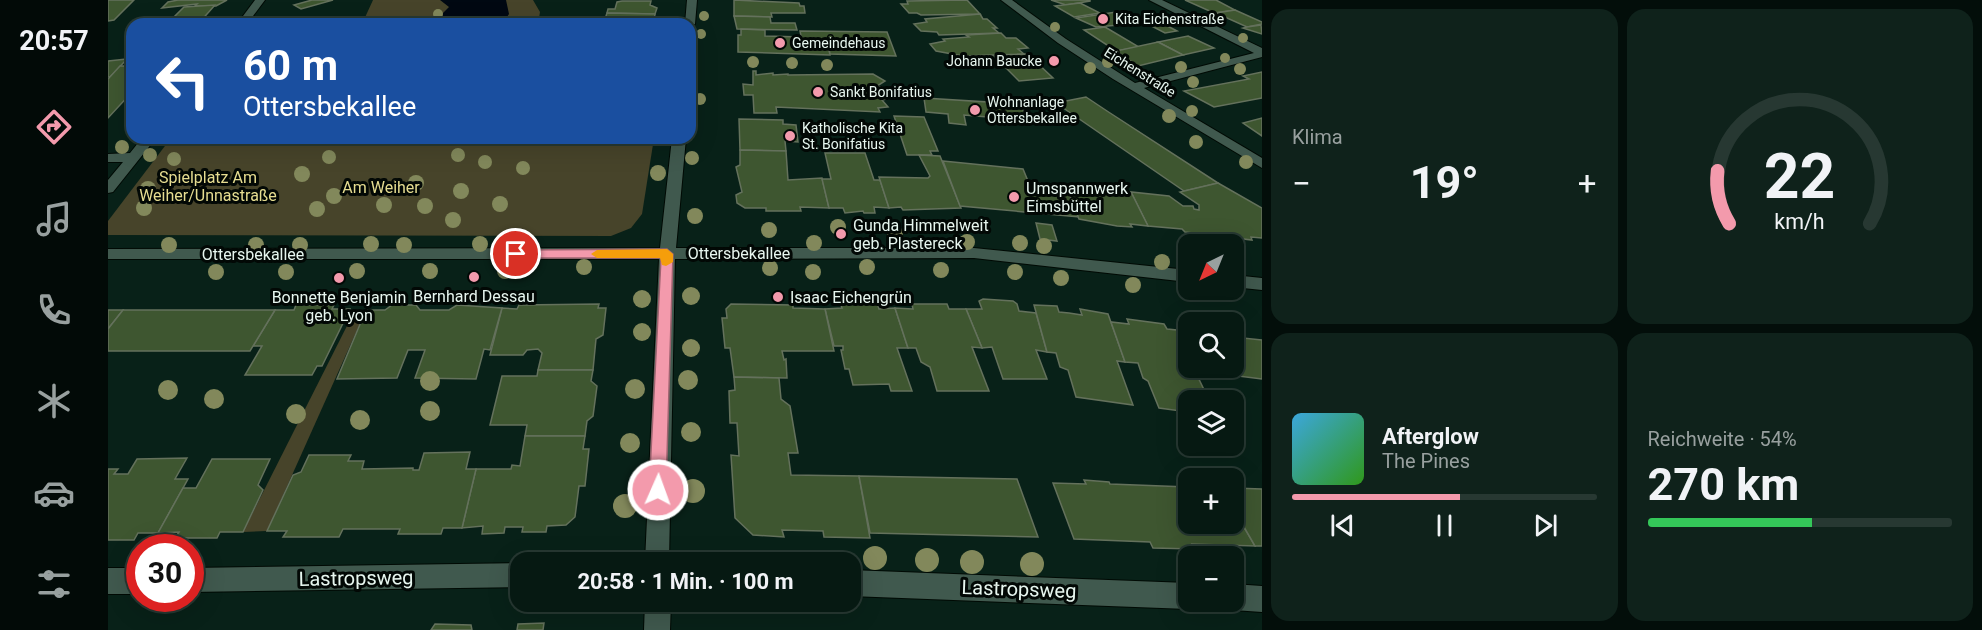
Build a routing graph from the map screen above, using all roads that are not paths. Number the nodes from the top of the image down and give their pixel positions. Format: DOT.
graph roads {
  1 [pos="260,0"];
  2 [pos="692,0"];
  3 [pos="1006,0"];
  4 [pos="1154,0"];
  5 [pos="246,18"];
  6 [pos="690,18"];
  7 [pos="1262,53"];
  8 [pos="1134,87"];
  9 [pos="145,144"];
  10 [pos="678,144"];
  11 [pos="134,157"];
  12 [pos="108,158"];
  13 [pos="1262,164"];
  14 [pos="108,189"];
  15 [pos="108,254"];
  16 [pos="667,254"];
  17 [pos="1178,275"];
  18 [pos="1244,282"];
  19 [pos="1262,284"];
  20 [pos="657,552"];
  21 [pos="510,575"];
  22 [pos="204,580"];
  23 [pos="108,581"];
  24 [pos="126,581"];
  25 [pos="861,583"];
  26 [pos="1178,596"];
  27 [pos="1244,597"];
  28 [pos="1262,598"];
  29 [pos="658,612"];
  30 [pos="657,630"];
  1 -- 5 [label="street"];
  2 -- 6 [label="street"];
  3 -- 8 [label="street, Eichenstraße"];
  4 -- 7 [label="street"];
  7 -- 8 [label="street"];
  8 -- 13 [label="street, Eichenstraße"];
  9 -- 11 [label="street"];
  10 -- 16 [label="street"];
  11 -- 12 [label="street"];
  11 -- 14 [label="street"];
  15 -- 16 [label="street, Ottersbekallee"];
  16 -- 17 [label="street, Ottersbekallee"];
  16 -- 20 [label="street"];
  18 -- 19 [label="street"];
  21 -- 22 [label="street, Lastropsweg"];
  23 -- 24 [label="street"];
  25 -- 26 [label="street, Lastropsweg"];
  27 -- 28 [label="street"];
  29 -- 30 [label="street"];
}
